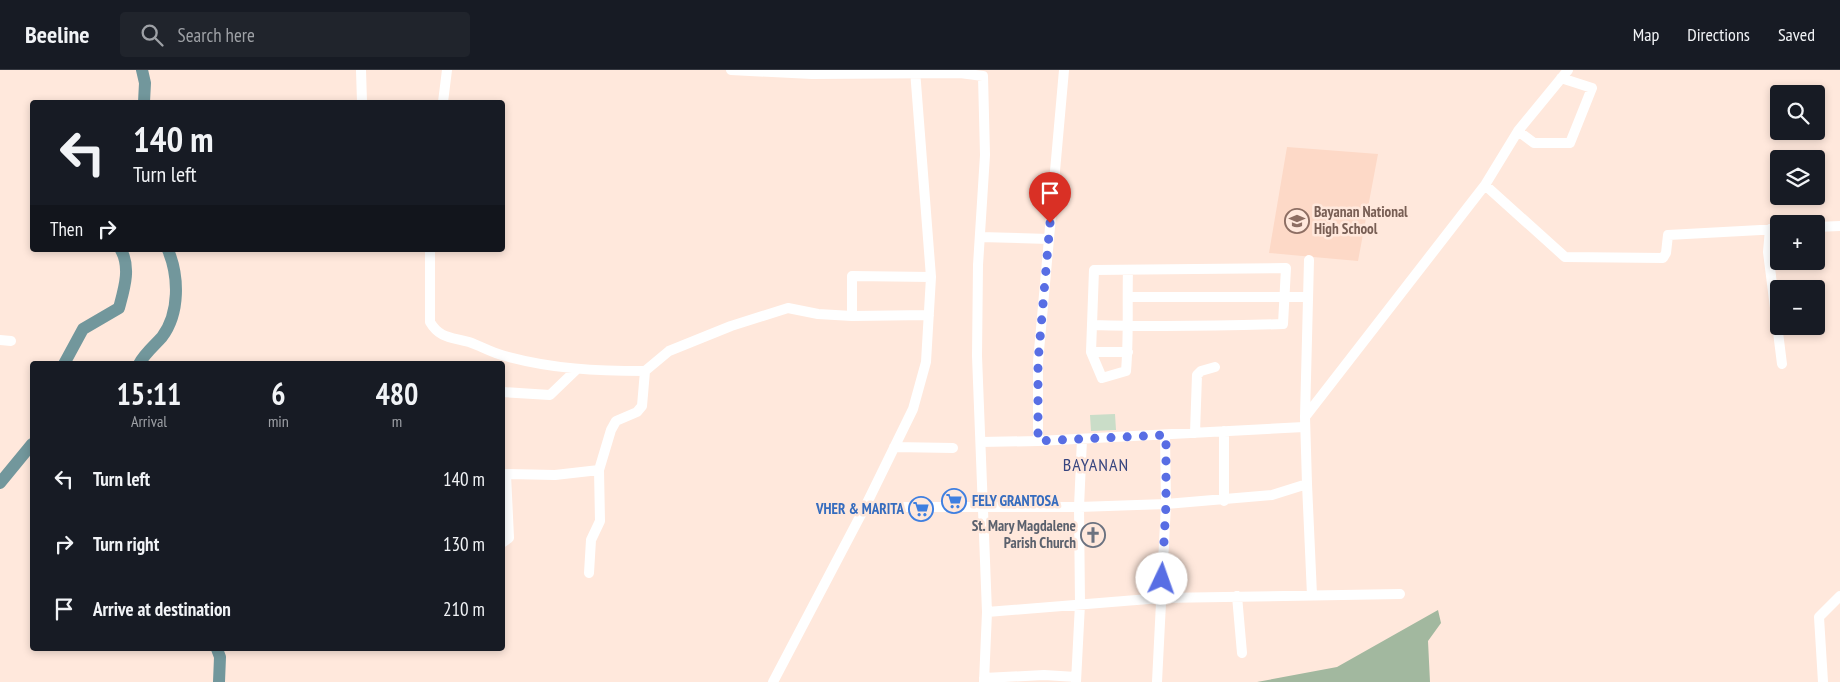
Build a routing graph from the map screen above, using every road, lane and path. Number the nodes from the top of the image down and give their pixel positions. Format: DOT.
graph roads {
  1 [pos="361,70"];
  2 [pos="447,70"];
  3 [pos="731,70"];
  4 [pos="1064,70"];
  5 [pos="1568,70"];
  6 [pos="915,71"];
  7 [pos="960,71"];
  8 [pos="1561,78"];
  9 [pos="362,100"];
  10 [pos="443,100"];
  11 [pos="1518,131"];
  12 [pos="1485,185"];
  13 [pos="1840,226"];
  14 [pos="1825,227"];
  15 [pos="1770,229"];
  16 [pos="980,237"];
  17 [pos="1049,239"];
  18 [pos="1770,244"];
  19 [pos="430,252"];
  20 [pos="1309,260"];
  21 [pos="1770,268"];
  22 [pos="1128,270"];
  23 [pos="1770,270"];
  24 [pos="931,277"];
  25 [pos="1284,296"];
  26 [pos="1128,297"];
  27 [pos="1308,297"];
  28 [pos="929,315"];
  29 [pos="852,316"];
  30 [pos="1093,325"];
  31 [pos="1128,326"];
  32 [pos="0,340"];
  33 [pos="12,341"];
  34 [pos="1091,352"];
  35 [pos="1128,352"];
  36 [pos="1782,364"];
  37 [pos="1215,367"];
  38 [pos="576,370"];
  39 [pos="645,371"];
  40 [pos="505,392"];
  41 [pos="1304,422"];
  42 [pos="1224,431"];
  43 [pos="1195,433"];
  44 [pos="1166,435"];
  45 [pos="1082,439"];
  46 [pos="1038,441"];
  47 [pos="981,442"];
  48 [pos="894,447"];
  49 [pos="953,448"];
  50 [pos="599,470"];
  51 [pos="505,474"];
  52 [pos="1307,484"];
  53 [pos="505,487"];
  54 [pos="1224,501"];
  55 [pos="1166,504"];
  56 [pos="981,506"];
  57 [pos="865,507"];
  58 [pos="1078,507"];
  59 [pos="505,541"];
  60 [pos="589,573"];
  61 [pos="1400,594"];
  62 [pos="1312,595"];
  63 [pos="1238,596"];
  64 [pos="1840,596"];
  65 [pos="1162,598"];
  66 [pos="1080,604"];
  67 [pos="987,612"];
  68 [pos="1242,653"];
  69 [pos="1076,679"];
  70 [pos="984,680"];
  71 [pos="773,682"];
  72 [pos="1157,682"];
  73 [pos="1823,682"];
  1 -- 9 [label="street"];
  2 -- 10 [label="street"];
  3 -- 6 [label="street"];
  4 -- 17 [label="street"];
  5 -- 8 [label="street"];
  6 -- 7 [label="street"];
  6 -- 24 [label="street"];
  7 -- 16 [label="street"];
  8 -- 11 [label="street"];
  8 -- 11 [label="street"];
  11 -- 12 [label="street"];
  12 -- 15 [label="street"];
  12 -- 41 [label="street"];
  13 -- 14 [label="street"];
  16 -- 17 [label="street"];
  16 -- 47 [label="street"];
  17 -- 46 [label="street"];
  18 -- 21 [label="street"];
  19 -- 38 [label="street"];
  20 -- 27 [label="street"];
  22 -- 25 [label="street"];
  22 -- 26 [label="street"];
  22 -- 30 [label="street"];
  23 -- 36 [label="street"];
  24 -- 28 [label="street"];
  24 -- 29 [label="street"];
  25 -- 26 [label="street"];
  25 -- 27 [label="street"];
  25 -- 31 [label="street"];
  26 -- 31 [label="street"];
  27 -- 41 [label="street"];
  28 -- 29 [label="street"];
  28 -- 48 [label="street"];
  29 -- 39 [label="street"];
  30 -- 31 [label="street"];
  30 -- 34 [label="street"];
  31 -- 35 [label="street"];
  32 -- 33 [label="street"];
  34 -- 35 [label="street"];
  34 -- 35 [label="street"];
  37 -- 43 [label="street"];
  38 -- 39 [label="street"];
  38 -- 40 [label="street"];
  39 -- 50 [label="street"];
  41 -- 42 [label="street"];
  41 -- 52 [label="street"];
  42 -- 43 [label="street"];
  42 -- 54 [label="street"];
  43 -- 44 [label="street"];
  44 -- 45 [label="street"];
  44 -- 55 [label="street"];
  45 -- 46 [label="street"];
  45 -- 58 [label="street"];
  46 -- 47 [label="street"];
  47 -- 56 [label="street"];
  48 -- 49 [label="street"];
  48 -- 57 [label="street"];
  50 -- 51 [label="street"];
  50 -- 60 [label="street"];
  52 -- 54 [label="street"];
  52 -- 62 [label="street"];
  53 -- 59 [label="street"];
  54 -- 55 [label="street"];
  55 -- 58 [label="street"];
  55 -- 65 [label="street"];
  56 -- 57 [label="street"];
  56 -- 58 [label="street"];
  56 -- 67 [label="street"];
  57 -- 71 [label="street"];
  58 -- 66 [label="street"];
  61 -- 62 [label="street"];
  62 -- 63 [label="street"];
  63 -- 65 [label="street"];
  63 -- 68 [label="street"];
  64 -- 73 [label="street"];
  65 -- 66 [label="street"];
  65 -- 72 [label="street"];
  66 -- 67 [label="street"];
  66 -- 69 [label="street"];
  67 -- 70 [label="street"];
  69 -- 70 [label="street"];
}
